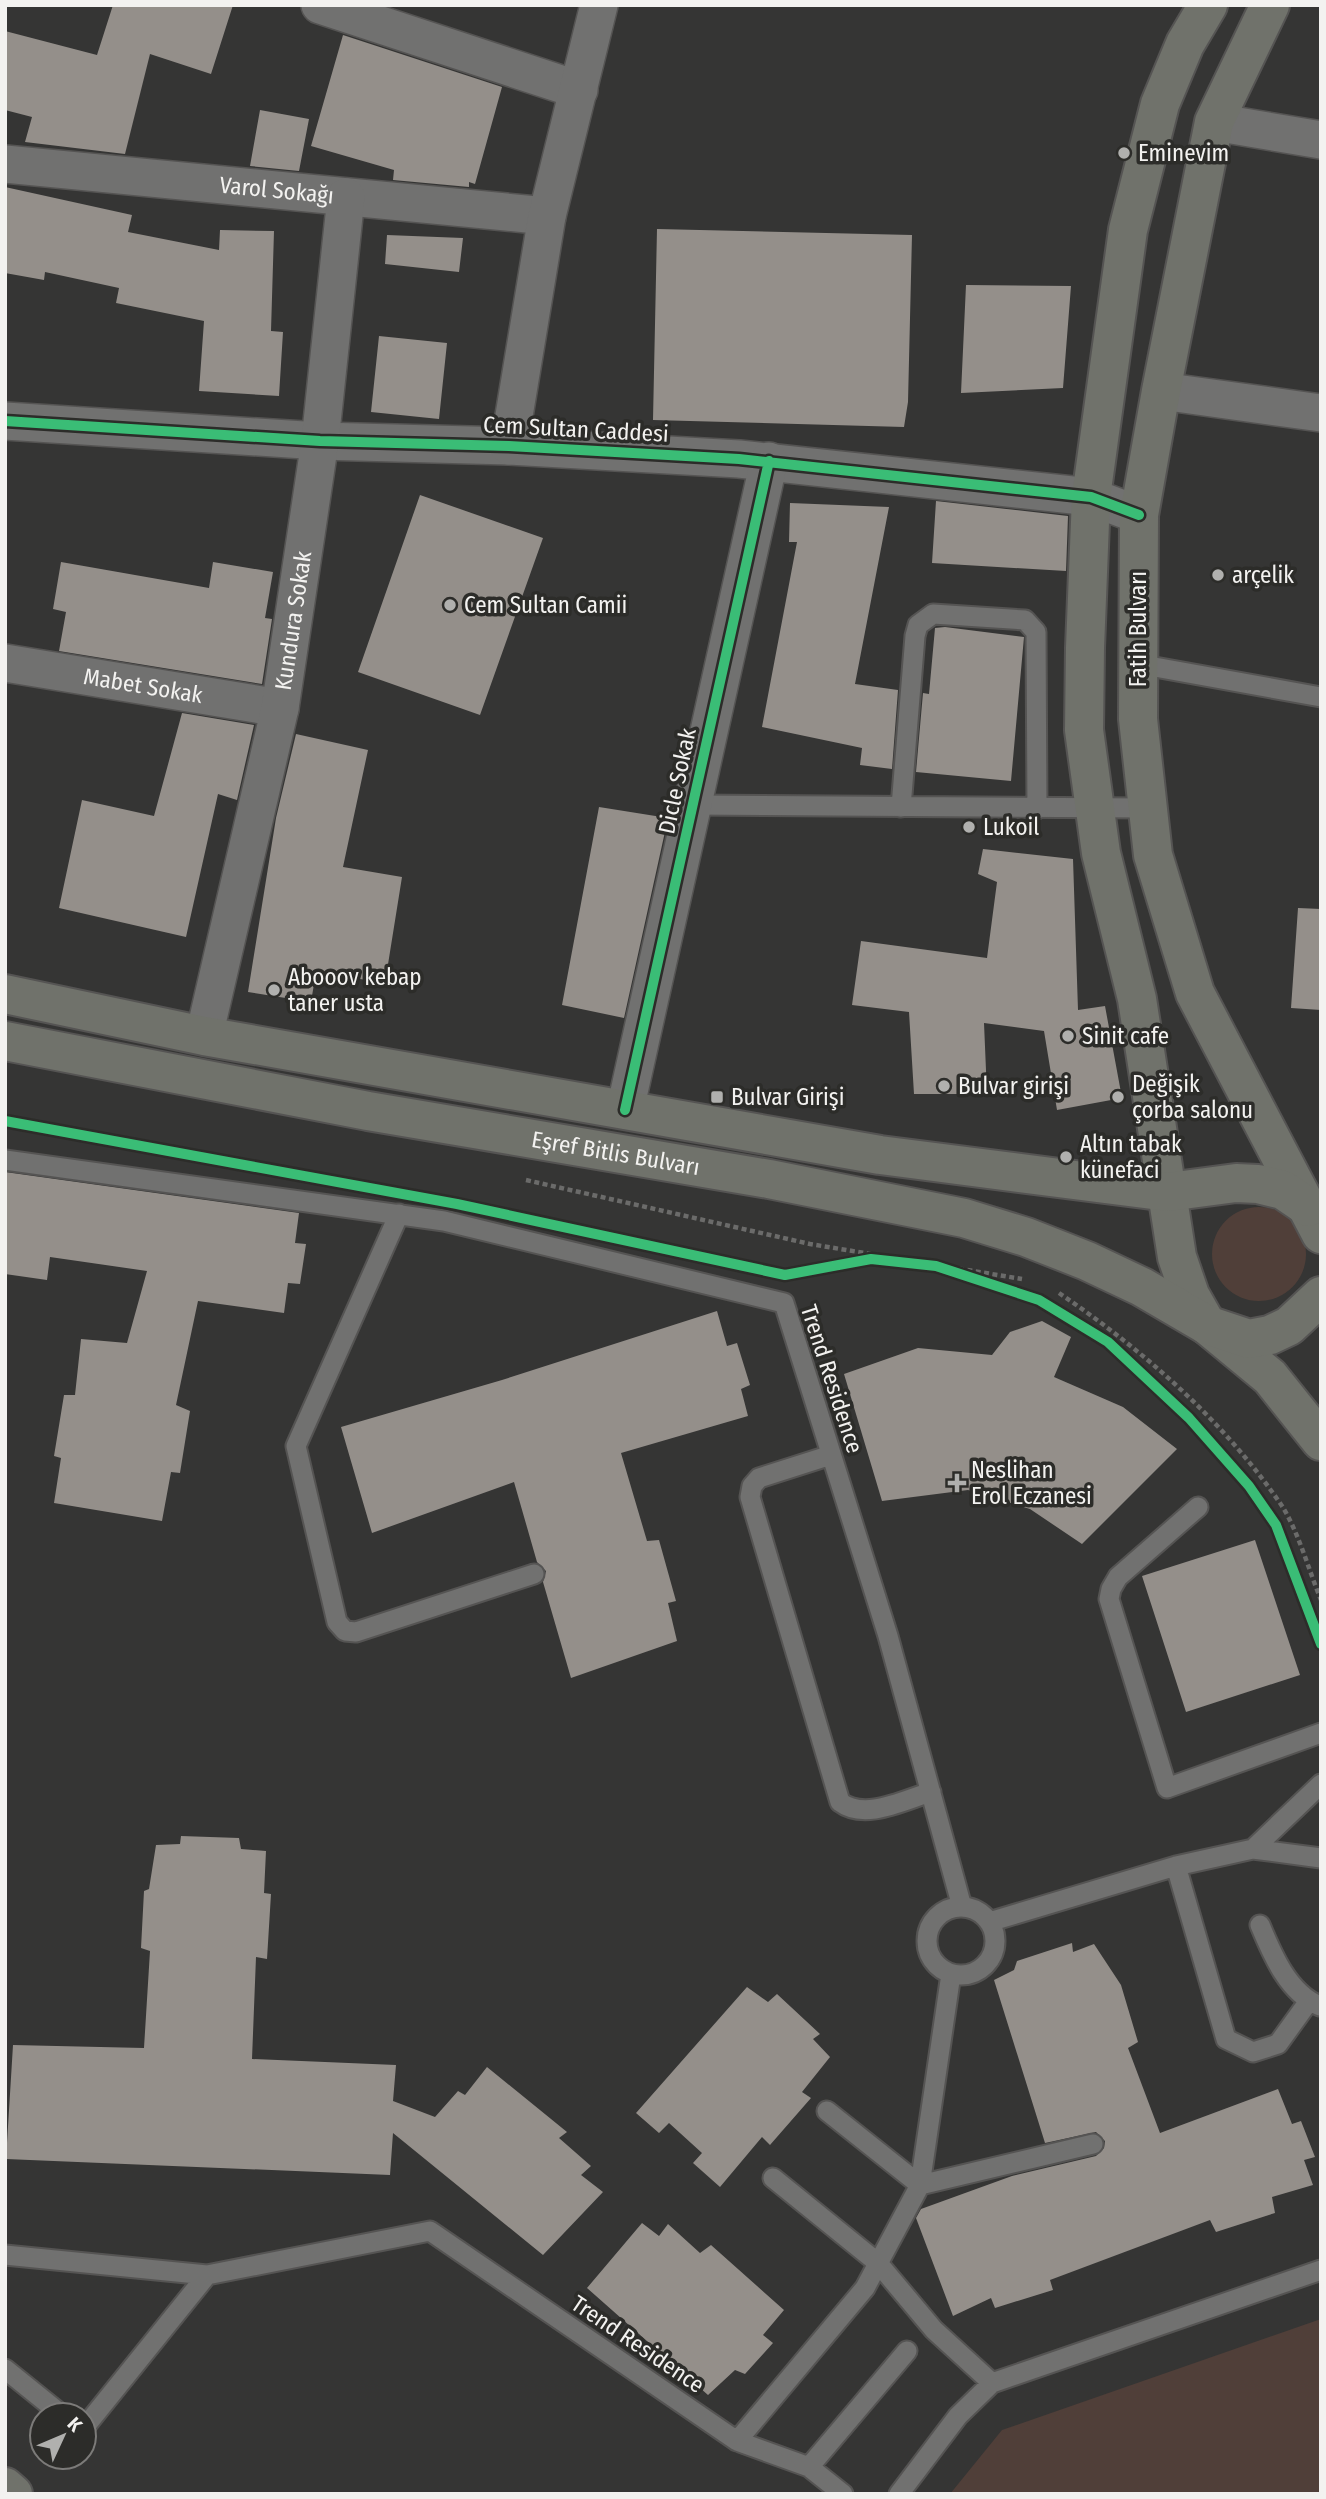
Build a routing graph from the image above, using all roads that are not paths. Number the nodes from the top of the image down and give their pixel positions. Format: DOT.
graph roads {
  1 [pos="320,5"];
  2 [pos="599,5"];
  3 [pos="1208,5"];
  4 [pos="1270,5"];
  5 [pos="579,90"];
  6 [pos="1214,122"];
  7 [pos="1321,140"];
  8 [pos="5,164"];
  9 [pos="346,197"];
  10 [pos="547,216"];
  11 [pos="1161,391"];
  12 [pos="1321,413"];
  13 [pos="5,421"];
  14 [pos="320,441"];
  15 [pos="509,446"];
  16 [pos="769,461"];
  17 [pos="1091,497"];
  18 [pos="1139,515"];
  19 [pos="5,663"];
  20 [pos="1138,664"];
  21 [pos="1321,697"];
  22 [pos="280,708"];
  23 [pos="693,805"];
  24 [pos="901,807"];
  25 [pos="1148,808"];
  26 [pos="1037,809"];
  27 [pos="1095,809"];
  28 [pos="5,994"];
  29 [pos="204,1036"];
  30 [pos="5,1041"];
  31 [pos="625,1110"];
  32 [pos="5,1160"];
  33 [pos="1168,1192"];
  34 [pos="399,1214"];
  35 [pos="1316,1217"];
  36 [pos="1321,1296"];
  37 [pos="1207,1325"];
  38 [pos="1321,1441"];
  39 [pos="831,1455"];
  40 [pos="1198,1507"];
  41 [pos="534,1574"];
  42 [pos="1321,1733"];
  43 [pos="1321,1784"];
  44 [pos="931,1792"];
  45 [pos="1253,1849"];
  46 [pos="1321,1858"];
  47 [pos="1176,1866"];
  48 [pos="962,1907"];
  49 [pos="989,1922"];
  50 [pos="1259,1925"];
  51 [pos="951,1974"];
  52 [pos="1315,2004"];
  53 [pos="827,2111"];
  54 [pos="1093,2144"];
  55 [pos="773,2178"];
  56 [pos="920,2185"];
  57 [pos="5,2255"];
  58 [pos="878,2263"];
  59 [pos="1321,2270"];
  60 [pos="207,2276"];
  61 [pos="906,2351"];
  62 [pos="5,2368"];
  63 [pos="992,2383"];
  64 [pos="45,2401"];
  65 [pos="98,2411"];
  66 [pos="737,2441"];
  67 [pos="809,2467"];
  68 [pos="5,2487"];
  69 [pos="13,2494"];
  70 [pos="843,2494"];
  71 [pos="899,2494"];
  1 -- 5 [label="street"];
  2 -- 5 [label="street"];
  3 -- 17 [label="main road"];
  4 -- 6 [label="main road, Fatih Bulvarı"];
  5 -- 10 [label="street"];
  6 -- 7 [label="street"];
  6 -- 11 [label="main road, Fatih Bulvarı"];
  8 -- 9 [label="street, Varol Sokağı"];
  9 -- 10 [label="street, Varol Sokağı"];
  9 -- 14 [label="street, Kundura Sokak"];
  10 -- 15 [label="street"];
  11 -- 12 [label="street"];
  11 -- 18 [label="main road, Fatih Bulvarı"];
  13 -- 14 [label="street, Cem Sultan Caddesi"];
  14 -- 15 [label="street, Cem Sultan Caddesi"];
  14 -- 22 [label="street, Kundura Sokak"];
  15 -- 16 [label="street, Cem Sultan Caddesi"];
  16 -- 17 [label="street, Cem Sultan Caddesi"];
  16 -- 23 [label="street, Dicle Sokak"];
  17 -- 18 [label="street, Cem Sultan Caddesi"];
  17 -- 27 [label="main road"];
  18 -- 20 [label="main road, Fatih Bulvarı"];
  19 -- 22 [label="street, Mabet Sokak"];
  20 -- 21 [label="lane"];
  20 -- 25 [label="main road, Fatih Bulvarı"];
  22 -- 29 [label="street, Kundura Sokak"];
  23 -- 24 [label="lane"];
  23 -- 31 [label="street, Dicle Sokak"];
  24 -- 26 [label="lane"];
  24 -- 26 [label="lane"];
  25 -- 27 [label="lane"];
  25 -- 35 [label="main road, Fatih Bulvarı"];
  26 -- 27 [label="lane"];
  27 -- 33 [label="main road"];
  28 -- 29 [label="main road, Eşref Bitlis Bulvarı"];
  29 -- 31 [label="main road, Eşref Bitlis Bulvarı"];
  30 -- 37 [label="main road, Eşref Bitlis Bulvarı"];
  31 -- 33 [label="main road, Eşref Bitlis Bulvarı"];
  32 -- 34 [label="lane, Trend Residence"];
  33 -- 35 [label="main road, Eşref Bitlis Bulvarı"];
  33 -- 37 [label="main road"];
  34 -- 39 [label="lane, Trend Residence"];
  34 -- 41 [label="lane"];
  36 -- 37 [label="main road"];
  37 -- 38 [label="main road"];
  39 -- 44 [label="lane, Trend Residence"];
  39 -- 44 [label="lane"];
  40 -- 42 [label="lane"];
  43 -- 45 [label="lane"];
  44 -- 48 [label="lane, Trend Residence"];
  45 -- 46 [label="lane"];
  45 -- 47 [label="lane"];
  47 -- 49 [label="lane"];
  47 -- 52 [label="lane"];
  48 -- 49 [label="lane"];
  48 -- 51 [label="lane"];
  49 -- 51 [label="lane"];
  50 -- 52 [label="lane"];
  51 -- 56 [label="lane"];
  53 -- 56 [label="lane"];
  54 -- 56 [label="lane"];
  55 -- 58 [label="lane"];
  56 -- 58 [label="lane"];
  57 -- 60 [label="lane, Trend Residence"];
  58 -- 63 [label="lane"];
  58 -- 66 [label="lane"];
  59 -- 63 [label="lane"];
  60 -- 65 [label="lane"];
  60 -- 66 [label="lane, Trend Residence"];
  61 -- 67 [label="lane"];
  62 -- 64 [label="lane"];
  63 -- 71 [label="lane"];
  66 -- 67 [label="lane, Trend Residence"];
  67 -- 70 [label="lane, Trend Residence"];
  68 -- 69 [label="main road"];
}
